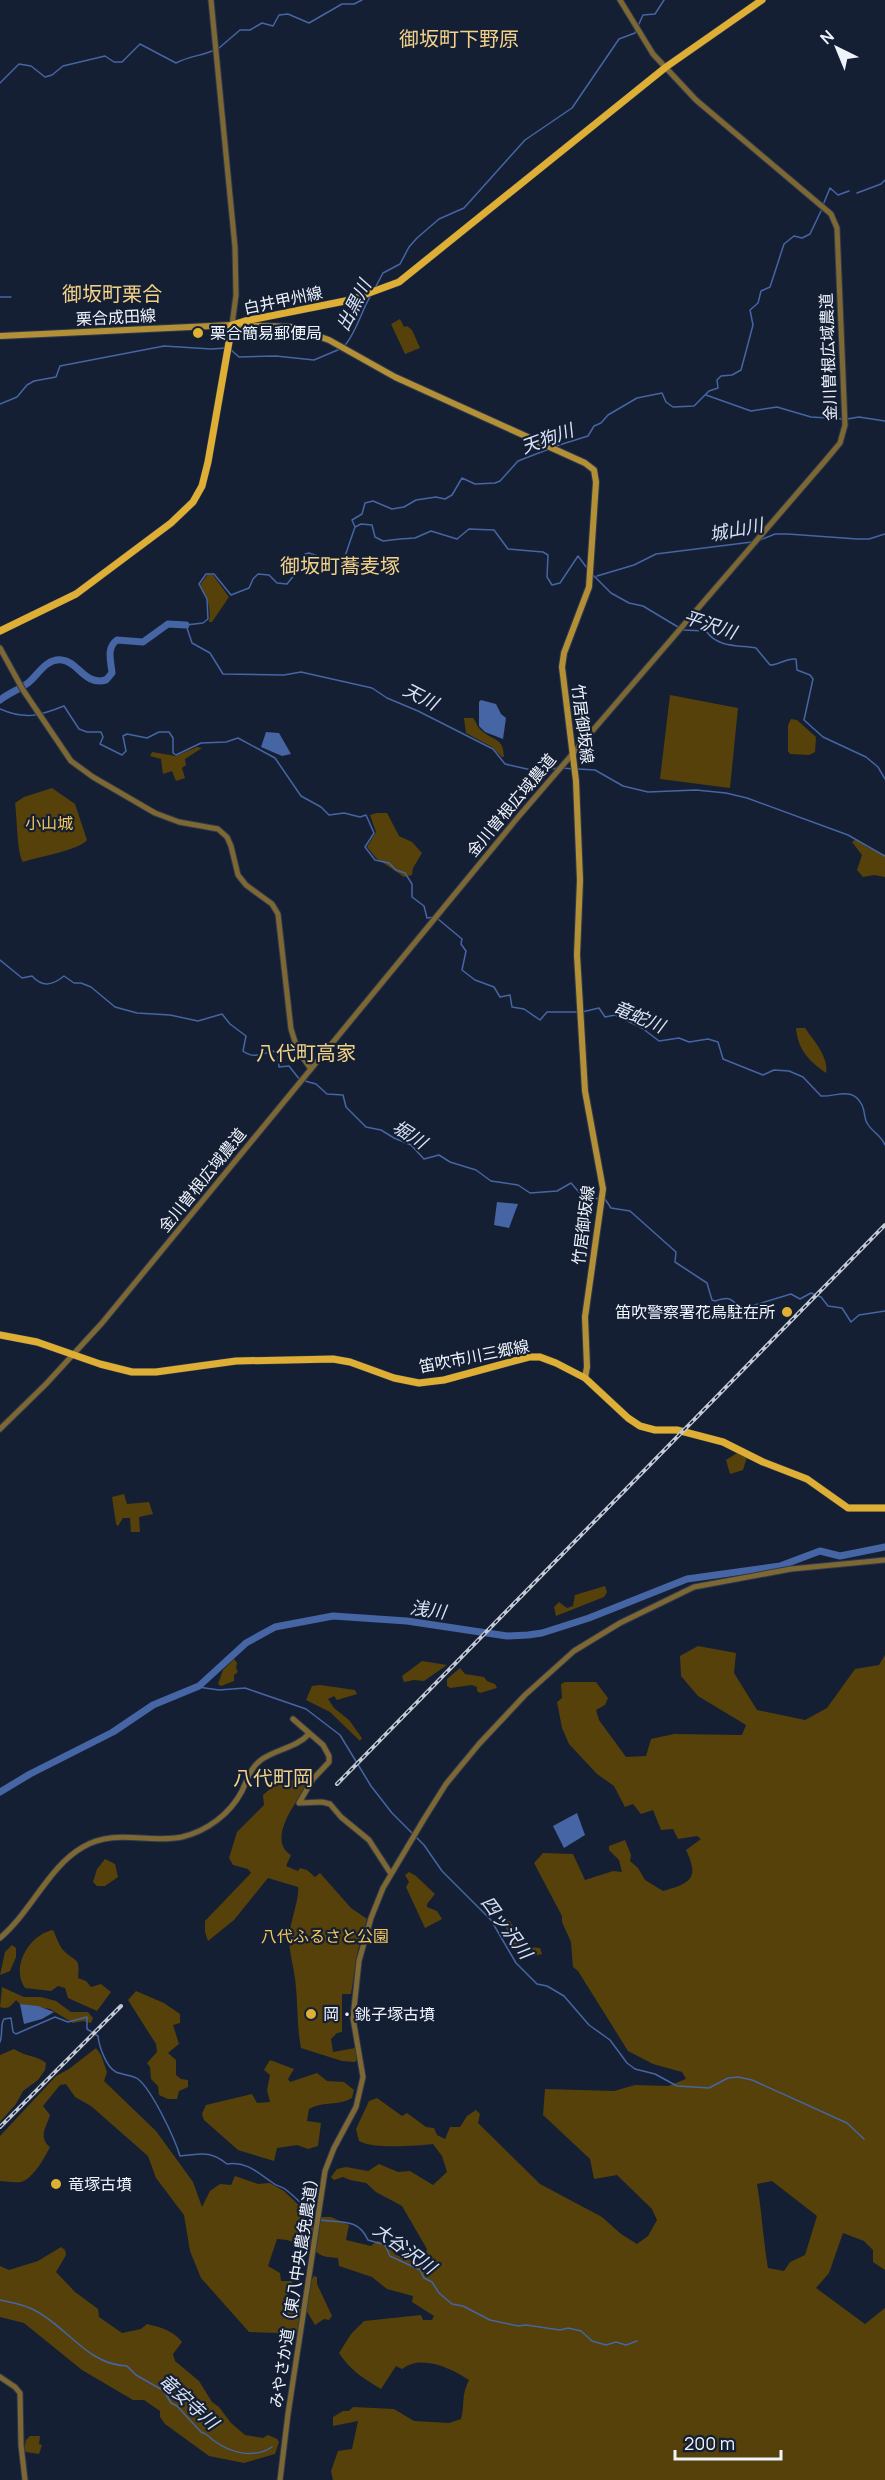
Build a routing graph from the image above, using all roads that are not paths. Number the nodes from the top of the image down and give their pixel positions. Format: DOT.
graph roads {
  1 [pos="211,0"];
  2 [pos="620,0"];
  3 [pos="762,0"];
  4 [pos="666,67"];
  5 [pos="232,325"];
  6 [pos="0,336"];
  7 [pos="0,631"];
  8 [pos="0,648"];
  9 [pos="573,753"];
  10 [pos="311,1068"];
  11 [pos="0,1335"];
  12 [pos="73,1354"];
  13 [pos="585,1378"];
  14 [pos="0,1428"];
  15 [pos="885,1508"];
  16 [pos="885,1560"];
  17 [pos="293,1719"];
  18 [pos="309,1734"];
  19 [pos="391,1874"];
  20 [pos="0,1938"];
  21 [pos="0,2377"];
  22 [pos="25,2480"];
  23 [pos="280,2480"];
  1 -- 5 [label="street"];
  2 -- 4 [label="street, 金川曽根広域農道"];
  3 -- 4 [label="main road, 白井甲州線"];
  4 -- 5 [label="main road, 白井甲州線"];
  4 -- 9 [label="street, 金川曽根広域農道"];
  5 -- 6 [label="main road, 栗合成田線"];
  5 -- 7 [label="main road, 白井甲州線"];
  5 -- 9 [label="main road, 竹居御坂線"];
  8 -- 10 [label="street"];
  9 -- 10 [label="street, 金川曽根広域農道"];
  9 -- 13 [label="main road, 竹居御坂線"];
  10 -- 12 [label="street, 金川曽根広域農道"];
  11 -- 12 [label="main road, 笛吹市川三郷線"];
  12 -- 13 [label="main road, 笛吹市川三郷線"];
  12 -- 14 [label="street, 金川曽根広域農道"];
  13 -- 15 [label="main road, 笛吹市川三郷線"];
  16 -- 19 [label="street, みやさか道（東八中央農免農道）"];
  17 -- 18 [label="street"];
  18 -- 19 [label="street"];
  18 -- 20 [label="street"];
  19 -- 23 [label="street, みやさか道（東八中央農免農道）"];
  21 -- 22 [label="street"];
}
